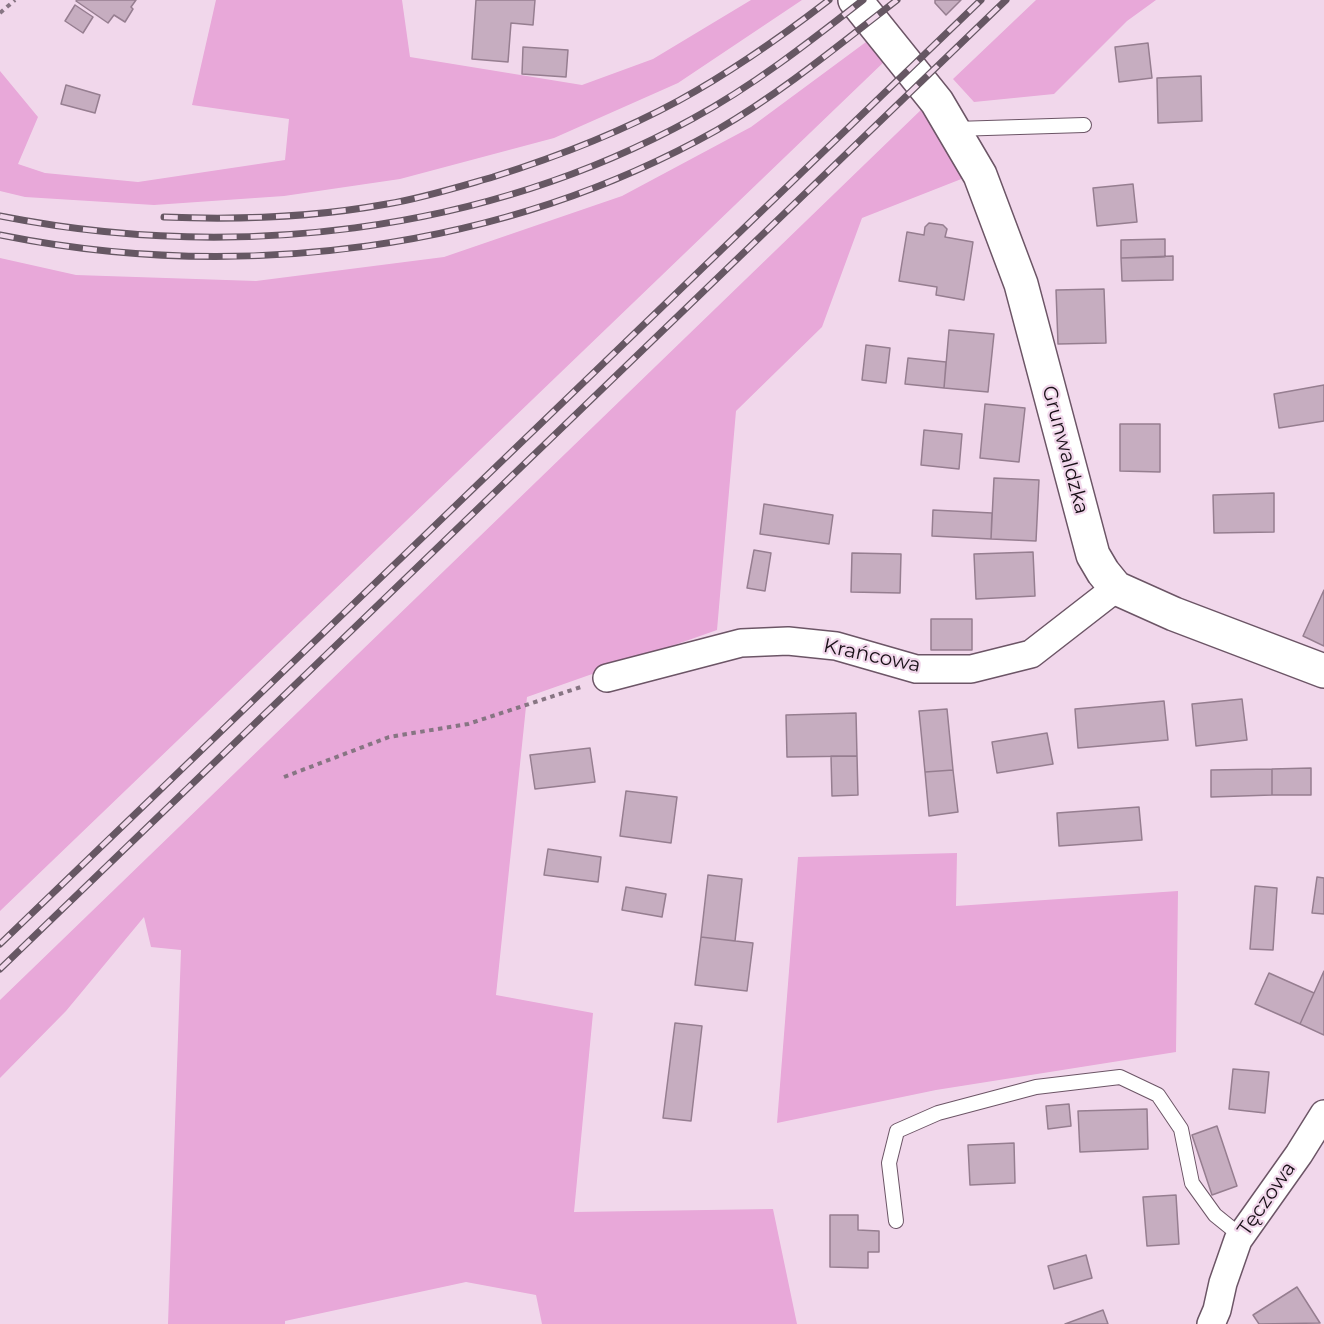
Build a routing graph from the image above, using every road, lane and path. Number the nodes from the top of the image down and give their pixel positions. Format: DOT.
graph roads {
  1 [pos="15,0"];
  2 [pos="855,0"];
  3 [pos="0,13"];
  4 [pos="1084,125"];
  5 [pos="953,129"];
  6 [pos="1116,588"];
  7 [pos="1324,671"];
  8 [pos="607,678"];
  9 [pos="284,777"];
  10 [pos="1324,1114"];
  11 [pos="896,1221"];
  12 [pos="1241,1236"];
  13 [pos="1211,1324"];
  1 -- 3 [label="path"];
  2 -- 5 [label="street, Grunwaldzka"];
  4 -- 5 [label="lane"];
  5 -- 6 [label="street, Grunwaldzka"];
  6 -- 7 [label="street, Grunwaldzka"];
  6 -- 8 [label="street, Krańcowa"];
  8 -- 9 [label="path"];
  10 -- 12 [label="street, Tęczowa"];
  11 -- 12 [label="lane"];
  12 -- 13 [label="street, Tęczowa"];
}
